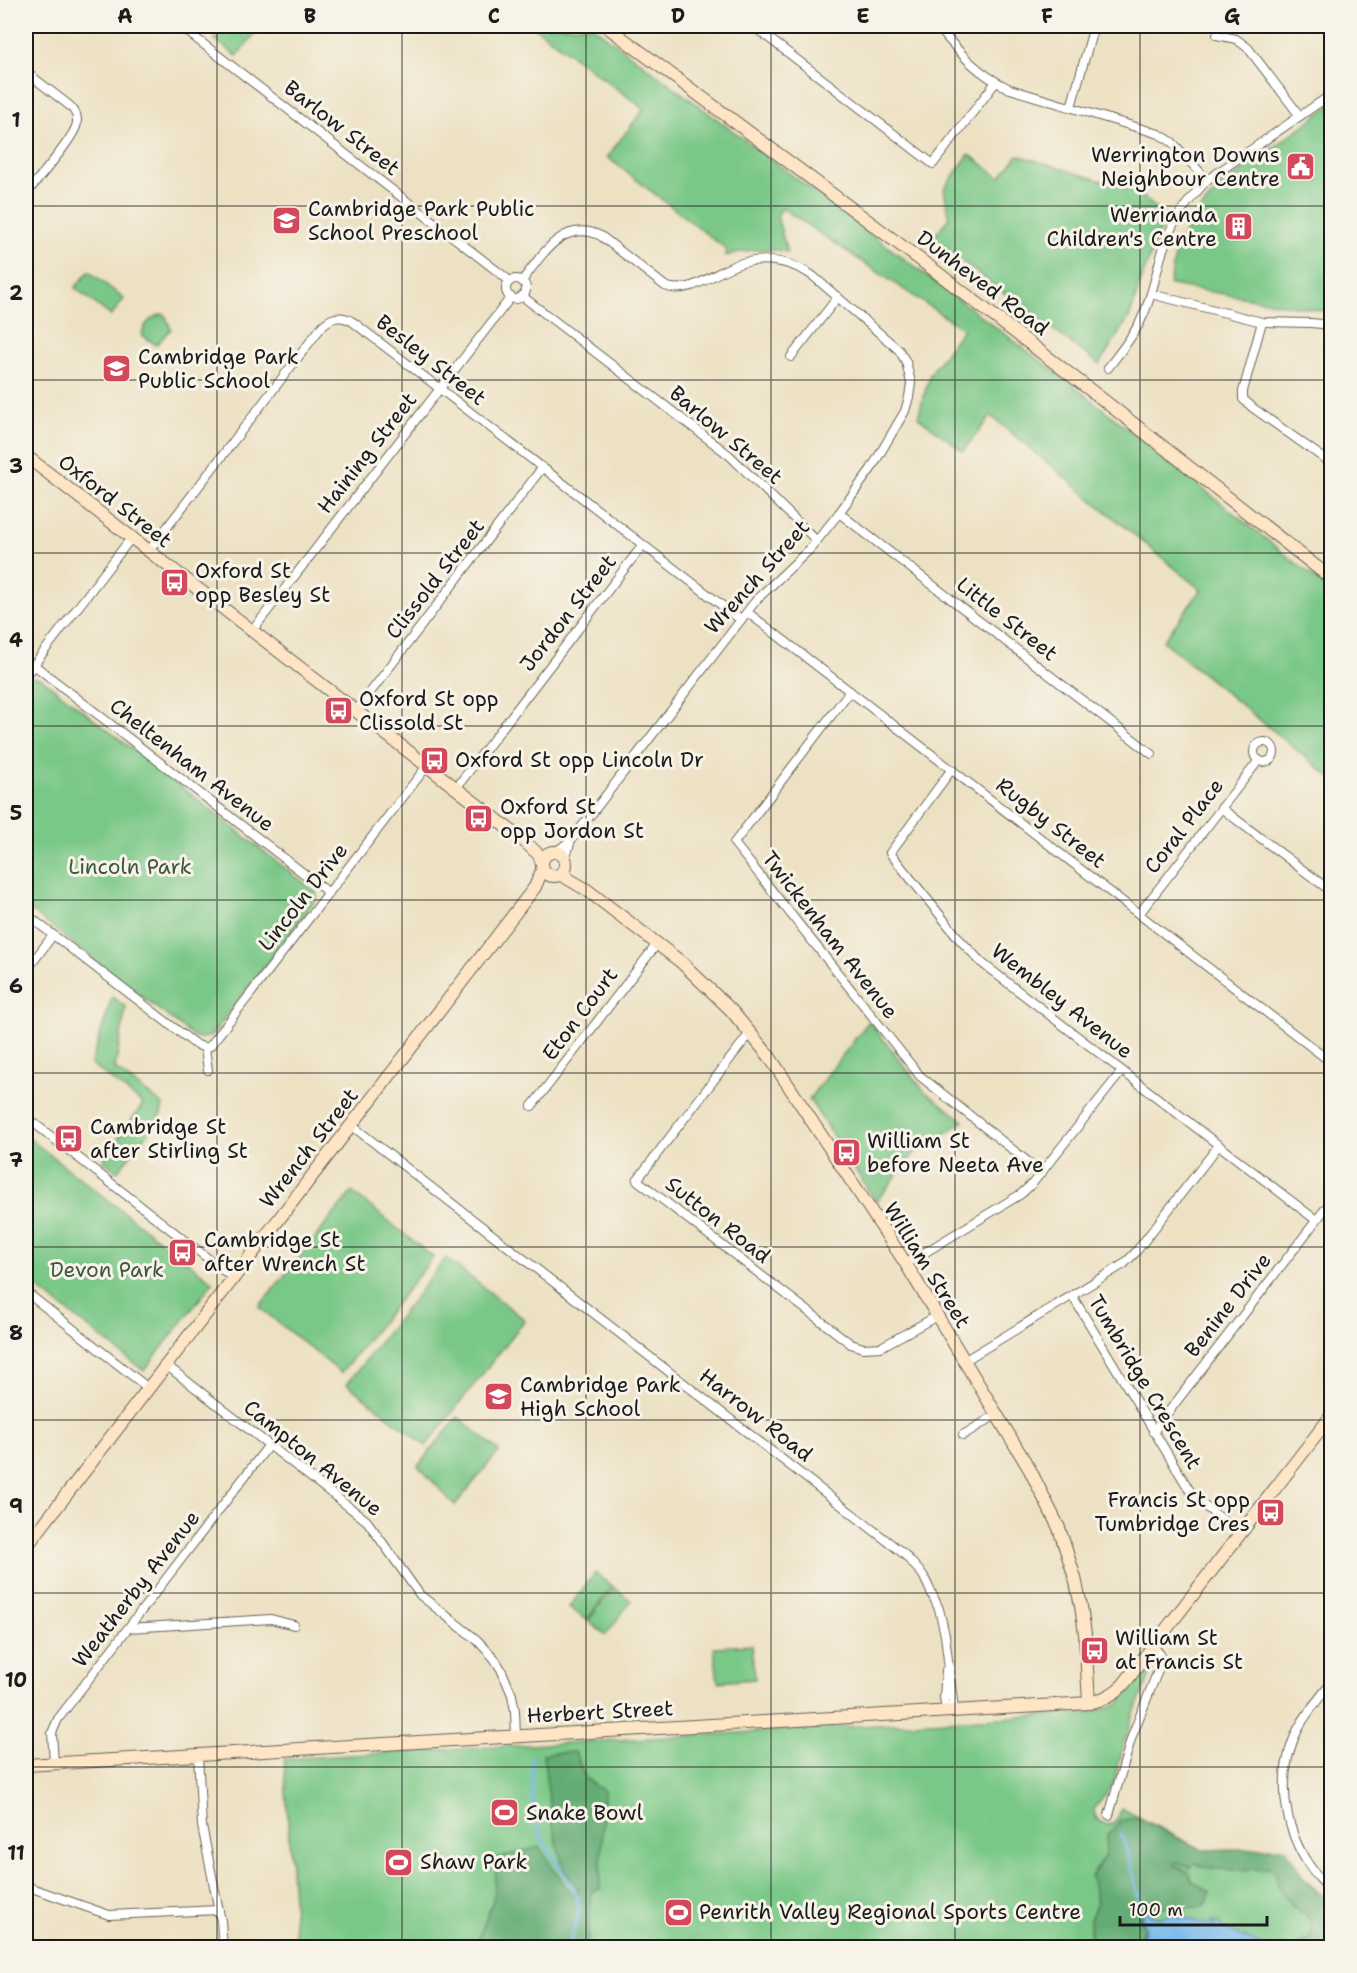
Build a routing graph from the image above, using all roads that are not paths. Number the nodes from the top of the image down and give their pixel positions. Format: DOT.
graph roads {
  1 [pos="180,26"];
  2 [pos="606,26"];
  3 [pos="753,26"];
  4 [pos="937,26"];
  5 [pos="1094,26"];
  6 [pos="1217,35"];
  7 [pos="26,72"];
  8 [pos="996,82"];
  9 [pos="1332,94"];
  10 [pos="1071,107"];
  11 [pos="1300,116"];
  12 [pos="1207,180"];
  13 [pos="26,194"];
  14 [pos="510,281"];
  15 [pos="522,281"];
  16 [pos="1151,294"];
  17 [pos="522,296"];
  18 [pos="511,297"];
  19 [pos="838,297"];
  20 [pos="1262,322"];
  21 [pos="1332,325"];
  22 [pos="791,357"];
  23 [pos="1108,368"];
  24 [pos="440,389"];
  25 [pos="26,456"];
  26 [pos="1332,464"];
  27 [pos="542,468"];
  28 [pos="839,513"];
  29 [pos="131,538"];
  30 [pos="817,541"];
  31 [pos="642,546"];
  32 [pos="148,552"];
  33 [pos="1332,579"];
  34 [pos="747,612"];
  35 [pos="741,620"];
  36 [pos="252,631"];
  37 [pos="34,665"];
  38 [pos="26,675"];
  39 [pos="850,691"];
  40 [pos="356,711"];
  41 [pos="1152,754"];
  42 [pos="1258,760"];
  43 [pos="427,766"];
  44 [pos="952,770"];
  45 [pos="456,788"];
  46 [pos="1221,808"];
  47 [pos="553,864"];
  48 [pos="1332,892"];
  49 [pos="329,893"];
  50 [pos="26,914"];
  51 [pos="1139,914"];
  52 [pos="53,935"];
  53 [pos="657,944"];
  54 [pos="26,971"];
  55 [pos="750,1033"];
  56 [pos="205,1048"];
  57 [pos="1332,1063"];
  58 [pos="208,1070"];
  59 [pos="1122,1071"];
  60 [pos="532,1106"];
  61 [pos="26,1118"];
  62 [pos="351,1125"];
  63 [pos="1219,1145"];
  64 [pos="1042,1173"];
  65 [pos="1332,1200"];
  66 [pos="1316,1220"];
  67 [pos="906,1264"];
  68 [pos="233,1278"];
  69 [pos="26,1295"];
  70 [pos="1073,1297"];
  71 [pos="937,1316"];
  72 [pos="964,1361"];
  73 [pos="166,1365"];
  74 [pos="148,1388"];
  75 [pos="996,1415"];
  76 [pos="1332,1415"];
  77 [pos="1153,1432"];
  78 [pos="963,1435"];
  79 [pos="269,1445"];
  80 [pos="1240,1533"];
  81 [pos="26,1547"];
  82 [pos="294,1625"];
  83 [pos="129,1629"];
  84 [pos="1153,1647"];
  85 [pos="1332,1682"];
  86 [pos="1089,1703"];
  87 [pos="950,1711"];
  88 [pos="516,1736"];
  89 [pos="198,1755"];
  90 [pos="54,1763"];
  91 [pos="26,1765"];
  92 [pos="1109,1815"];
  93 [pos="26,1886"];
  94 [pos="1332,1892"];
  95 [pos="219,1910"];
  96 [pos="223,1947"];
  1 -- 14 [label="street, Barlow Street"];
  2 -- 33 [label="street, Dunheved Road"];
  3 -- 8 [label="street"];
  4 -- 8 [label="street"];
  5 -- 10 [label="street"];
  6 -- 11 [label="street"];
  7 -- 13 [label="street"];
  8 -- 10 [label="street"];
  9 -- 11 [label="street"];
  10 -- 12 [label="street"];
  11 -- 12 [label="street"];
  12 -- 16 [label="street"];
  14 -- 15 [label="street"];
  14 -- 18 [label="street"];
  15 -- 17 [label="street"];
  15 -- 19 [label="street"];
  16 -- 20 [label="street"];
  16 -- 23 [label="street"];
  17 -- 18 [label="street"];
  17 -- 30 [label="street, Barlow Street"];
  18 -- 24 [label="street, Haining Street"];
  19 -- 22 [label="street"];
  19 -- 28 [label="street, Wrench Street"];
  20 -- 21 [label="street"];
  20 -- 26 [label="street"];
  24 -- 27 [label="street, Besley Street"];
  24 -- 32 [label="street, Besley Street"];
  24 -- 36 [label="street, Haining Street"];
  25 -- 29 [label="street, Oxford Street"];
  27 -- 31 [label="street, Besley Street"];
  27 -- 40 [label="street, Clissold Street"];
  28 -- 30 [label="street, Wrench Street"];
  28 -- 41 [label="street, Little Street"];
  29 -- 32 [label="street, Oxford Street"];
  29 -- 37 [label="street"];
  30 -- 34 [label="street, Wrench Street"];
  31 -- 35 [label="street, Besley Street"];
  31 -- 45 [label="street, Jordon Street"];
  32 -- 36 [label="street, Oxford Street"];
  34 -- 35 [label="street, Wrench Street"];
  34 -- 39 [label="street, Rugby Street"];
  35 -- 47 [label="street, Wrench Street"];
  36 -- 40 [label="street, Oxford Street"];
  37 -- 38 [label="street"];
  37 -- 49 [label="street, Cheltenham Avenue"];
  39 -- 44 [label="street, Rugby Street"];
  39 -- 64 [label="street, Twickenham Avenue"];
  40 -- 43 [label="street, Oxford Street"];
  42 -- 46 [label="street, Coral Place"];
  43 -- 45 [label="street, Oxford Street"];
  43 -- 49 [label="street, Lincoln Drive"];
  44 -- 51 [label="street, Rugby Street"];
  44 -- 59 [label="street, Wembley Avenue"];
  45 -- 47 [label="street, Oxford Street"];
  46 -- 48 [label="street"];
  46 -- 51 [label="street, Coral Place"];
  47 -- 53 [label="street, William Street"];
  47 -- 62 [label="street, Wrench Street"];
  49 -- 56 [label="street, Lincoln Drive"];
  50 -- 52 [label="street"];
  51 -- 57 [label="street, Rugby Street"];
  52 -- 54 [label="street"];
  52 -- 56 [label="street"];
  53 -- 55 [label="street, William Street"];
  53 -- 60 [label="street, Eton Court"];
  55 -- 67 [label="street, William Street"];
  55 -- 71 [label="street, Sutton Road"];
  56 -- 58 [label="street"];
  59 -- 63 [label="street, Wembley Avenue"];
  59 -- 64 [label="street"];
  61 -- 68 [label="street"];
  62 -- 68 [label="street, Wrench Street"];
  62 -- 87 [label="street, Harrow Road"];
  63 -- 66 [label="street, Wembley Avenue"];
  63 -- 70 [label="street"];
  64 -- 67 [label="street"];
  65 -- 66 [label="street, Benine Drive"];
  66 -- 77 [label="street, Benine Drive"];
  67 -- 71 [label="street, William Street"];
  68 -- 73 [label="street, Wrench Street"];
  69 -- 74 [label="street"];
  70 -- 72 [label="street"];
  70 -- 77 [label="street, Tumbridge Crescent"];
  71 -- 72 [label="street, William Street"];
  72 -- 75 [label="street, William Street"];
  73 -- 74 [label="street, Wrench Street"];
  73 -- 79 [label="street, Campton Avenue"];
  74 -- 81 [label="street, Wrench Street"];
  75 -- 78 [label="street"];
  75 -- 86 [label="street, William Street"];
  76 -- 80 [label="street, Herbert Street"];
  77 -- 80 [label="street, Tumbridge Crescent"];
  79 -- 83 [label="street, Weatherby Avenue"];
  79 -- 88 [label="street, Campton Avenue"];
  80 -- 84 [label="street, Herbert Street"];
  82 -- 83 [label="street"];
  83 -- 90 [label="street, Weatherby Avenue"];
  84 -- 86 [label="street, Herbert Street"];
  84 -- 92 [label="street"];
  85 -- 94 [label="street"];
  86 -- 87 [label="street, Herbert Street"];
  87 -- 88 [label="street, Herbert Street"];
  88 -- 89 [label="street, Herbert Street"];
  89 -- 90 [label="street, Herbert Street"];
  89 -- 95 [label="street"];
  90 -- 91 [label="street, Herbert Street"];
  93 -- 95 [label="street"];
  95 -- 96 [label="street"];
}
